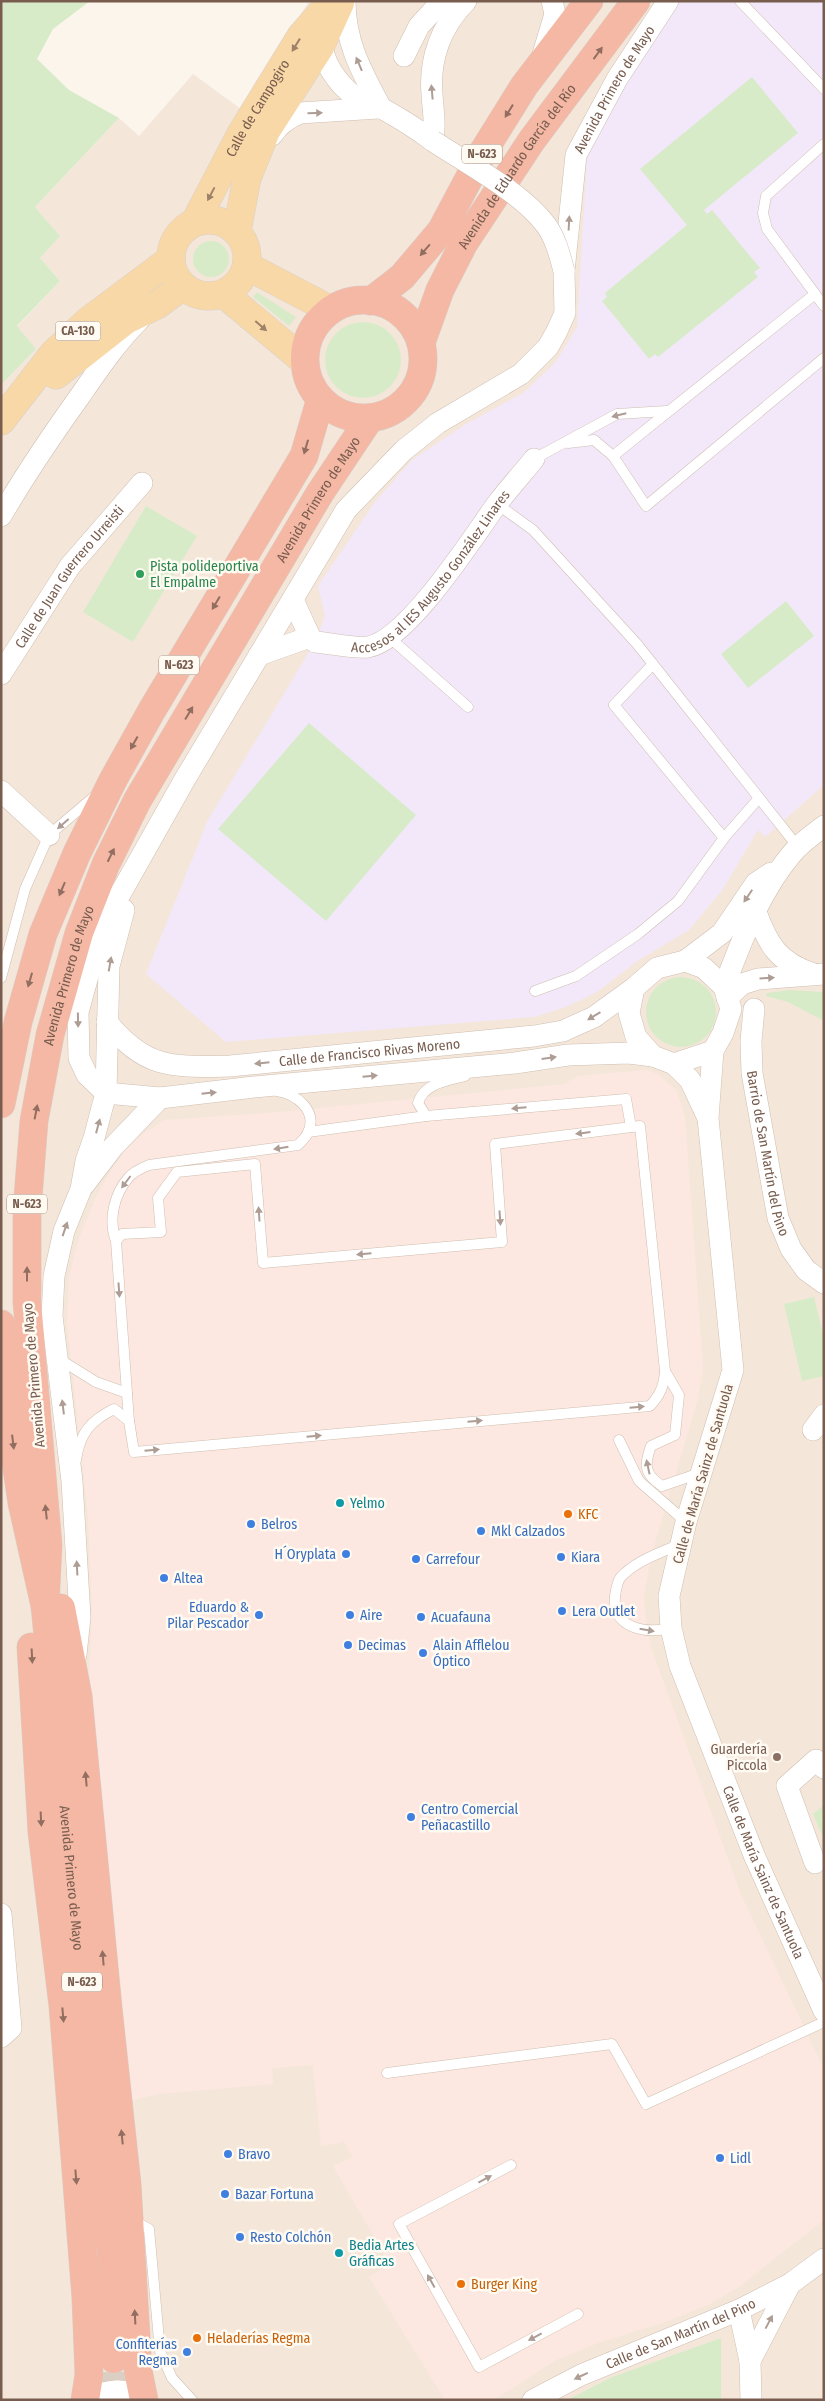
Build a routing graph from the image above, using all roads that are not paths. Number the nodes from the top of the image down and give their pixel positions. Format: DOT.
graph roads {
  1 [pos="442,1"];
  2 [pos="466,1"];
  3 [pos="552,1"];
  4 [pos="589,1"];
  5 [pos="636,1"];
  6 [pos="668,1"];
  7 [pos="740,1"];
  8 [pos="336,3"];
  9 [pos="320,47"];
  10 [pos="404,56"];
  11 [pos="524,86"];
  12 [pos="824,89"];
  13 [pos="381,108"];
  14 [pos="433,141"];
  15 [pos="824,144"];
  16 [pos="247,178"];
  17 [pos="195,222"];
  18 [pos="237,231"];
  19 [pos="171,259"];
  20 [pos="247,266"];
  21 [pos="564,271"];
  22 [pos="144,280"];
  23 [pos="182,286"];
  24 [pos="224,294"];
  25 [pos="815,294"];
  26 [pos="371,300"];
  27 [pos="157,304"];
  28 [pos="824,306"];
  29 [pos="331,310"];
  30 [pos="101,338"];
  31 [pos="422,343"];
  32 [pos="824,358"];
  33 [pos="303,360"];
  34 [pos="101,366"];
  35 [pos="320,400"];
  36 [pos="667,411"];
  37 [pos="370,418"];
  38 [pos="1,421"];
  39 [pos="562,444"];
  40 [pos="612,456"];
  41 [pos="534,459"];
  42 [pos="142,483"];
  43 [pos="497,504"];
  44 [pos="1,516"];
  45 [pos="293,600"];
  46 [pos="310,637"];
  47 [pos="389,637"];
  48 [pos="259,655"];
  49 [pos="653,664"];
  50 [pos="1,674"];
  51 [pos="468,708"];
  52 [pos="113,780"];
  53 [pos="1,792"];
  54 [pos="759,798"];
  55 [pos="822,831"];
  56 [pos="49,835"];
  57 [pos="724,838"];
  58 [pos="798,847"];
  59 [pos="138,862"];
  60 [pos="784,864"];
  61 [pos="756,912"];
  62 [pos="722,933"];
  63 [pos="744,936"];
  64 [pos="771,944"];
  65 [pos="685,961"];
  66 [pos="819,974"];
  67 [pos="1,978"];
  68 [pos="634,988"];
  69 [pos="535,991"];
  70 [pos="726,992"];
  71 [pos="754,1009"];
  72 [pos="107,1022"];
  73 [pos="713,1051"];
  74 [pos="653,1056"];
  75 [pos="515,1063"];
  76 [pos="674,1064"];
  77 [pos="254,1087"];
  78 [pos="106,1093"];
  79 [pos="160,1098"];
  80 [pos="1,1104"];
  81 [pos="426,1116"];
  82 [pos="708,1118"];
  83 [pos="631,1127"];
  84 [pos="308,1132"];
  85 [pos="81,1189"];
  86 [pos="116,1241"];
  87 [pos="824,1283"];
  88 [pos="1,1324"];
  89 [pos="57,1358"];
  90 [pos="665,1371"];
  91 [pos="127,1393"];
  92 [pos="4,1395"];
  93 [pos="129,1421"];
  94 [pos="619,1440"];
  95 [pos="701,1473"];
  96 [pos="72,1480"];
  97 [pos="22,1503"];
  98 [pos="686,1522"];
  99 [pos="682,1543"];
  100 [pos="48,1545"];
  101 [pos="45,1606"];
  102 [pos="670,1628"];
  103 [pos="78,1696"];
  104 [pos="821,1761"];
  105 [pos="815,1863"];
  106 [pos="1,1914"];
  107 [pos="824,2011"];
  108 [pos="824,2022"];
  109 [pos="1,2038"];
  110 [pos="387,2073"];
  111 [pos="511,2166"];
  112 [pos="129,2218"];
  113 [pos="824,2259"];
  114 [pos="790,2284"];
  115 [pos="740,2310"];
  116 [pos="578,2314"];
  117 [pos="114,2359"];
  118 [pos="750,2361"];
  119 [pos="85,2400"];
  120 [pos="93,2400"];
  121 [pos="136,2400"];
  122 [pos="144,2400"];
  123 [pos="192,2400"];
  124 [pos="533,2400"];
  125 [pos="751,2400"];
  1 -- 10 [label="street"];
  14 -- 2 [label="street, one-way"];
  3 -- 11 [label="street"];
  4 -- 11 [label="highway, Avenida de Eduardo García del Río / N-623"];
  31 -- 5 [label="highway, Avenida de Eduardo García del Río / N-623, one-way"];
  21 -- 6 [label="street, Avenida Primero de Mayo, one-way"];
  7 -- 12 [label="lane"];
  8 -- 9 [label="main road, Calle de Campogiro"];
  13 -- 8 [label="street, one-way"];
  8 -- 17 [label="main road, Calle de Campogiro, one-way"];
  9 -- 13 [label="street, Avenida Primero de Mayo"];
  9 -- 16 [label="main road, Calle de Campogiro"];
  11 -- 26 [label="highway, Avenida de Eduardo García del Río / N-623, one-way"];
  13 -- 14 [label="street, Avenida Primero de Mayo"];
  16 -- 13 [label="street, one-way"];
  14 -- 21 [label="street, Avenida Primero de Mayo, bridge"];
  15 -- 25 [label="lane"];
  16 -- 18 [label="main road, Calle de Campogiro"];
  17 -- 18 [label="main road"];
  17 -- 19 [label="main road"];
  18 -- 20 [label="main road"];
  19 -- 22 [label="main road, CA-130"];
  19 -- 23 [label="main road"];
  20 -- 24 [label="main road"];
  20 -- 29 [label="main road"];
  21 -- 45 [label="street, Avenida Primero de Mayo"];
  22 -- 30 [label="street"];
  22 -- 38 [label="main road, CA-130"];
  23 -- 24 [label="main road"];
  23 -- 27 [label="main road, CA-130"];
  24 -- 33 [label="main road, one-way"];
  25 -- 28 [label="lane"];
  25 -- 36 [label="lane"];
  26 -- 29 [label="highway, N-623"];
  26 -- 31 [label="highway"];
  27 -- 30 [label="main road, CA-130"];
  27 -- 34 [label="street"];
  29 -- 33 [label="highway, N-623"];
  30 -- 34 [label="street"];
  30 -- 38 [label="main road, CA-130"];
  31 -- 37 [label="highway, N-623"];
  32 -- 40 [label="lane"];
  33 -- 35 [label="highway, N-623"];
  34 -- 44 [label="street"];
  35 -- 37 [label="highway, N-623"];
  35 -- 52 [label="highway, N-623, one-way"];
  36 -- 39 [label="lane, one-way"];
  36 -- 40 [label="lane"];
  100 -- 37 [label="highway, Avenida Primero de Mayo / N-623, one-way"];
  39 -- 40 [label="lane"];
  39 -- 41 [label="lane"];
  41 -- 43 [label="street, Accesos al IES Augusto González Linares"];
  42 -- 50 [label="street, Calle de Juan Guerrero Urreisti"];
  43 -- 47 [label="street, Accesos al IES Augusto González Linares"];
  43 -- 49 [label="lane"];
  45 -- 46 [label="street"];
  45 -- 48 [label="street, Avenida Primero de Mayo"];
  46 -- 47 [label="street, Accesos al IES Augusto González Linares"];
  46 -- 48 [label="street"];
  47 -- 51 [label="lane"];
  48 -- 59 [label="street, Avenida Primero de Mayo"];
  49 -- 54 [label="lane"];
  49 -- 57 [label="lane"];
  52 -- 56 [label="lane, one-way"];
  52 -- 80 [label="highway, N-623, one-way"];
  53 -- 56 [label="street"];
  54 -- 57 [label="lane"];
  54 -- 58 [label="lane"];
  55 -- 58 [label="street"];
  56 -- 67 [label="lane"];
  57 -- 69 [label="lane"];
  58 -- 60 [label="street"];
  72 -- 59 [label="street, Avenida Primero de Mayo, one-way"];
  59 -- 78 [label="street, Avenida Primero de Mayo, one-way"];
  60 -- 61 [label="street"];
  60 -- 62 [label="street, one-way"];
  61 -- 63 [label="street"];
  61 -- 64 [label="street"];
  62 -- 63 [label="street"];
  62 -- 65 [label="street"];
  63 -- 64 [label="street"];
  63 -- 70 [label="street"];
  64 -- 66 [label="street"];
  65 -- 68 [label="street"];
  65 -- 70 [label="street"];
  70 -- 66 [label="street, one-way"];
  68 -- 72 [label="street, Calle de Francisco Rivas Moreno, one-way"];
  68 -- 74 [label="street"];
  70 -- 73 [label="street"];
  71 -- 87 [label="street, Barrio de San Martín del Pino"];
  72 -- 78 [label="street, Avenida Primero de Mayo"];
  73 -- 76 [label="street"];
  73 -- 82 [label="street, Calle de María Sainz de Santuola"];
  75 -- 74 [label="street, Calle de Francisco Rivas Moreno, one-way"];
  74 -- 76 [label="street"];
  77 -- 75 [label="street, Calle de Francisco Rivas Moreno, one-way"];
  75 -- 81 [label="lane"];
  76 -- 82 [label="street, Calle de María Sainz de Santuola"];
  79 -- 77 [label="street, Calle de Francisco Rivas Moreno, one-way"];
  77 -- 84 [label="lane"];
  78 -- 79 [label="street, Calle de Francisco Rivas Moreno"];
  85 -- 78 [label="street, Avenida Primero de Mayo, one-way"];
  79 -- 85 [label="street, Avenida Primero de Mayo"];
  83 -- 81 [label="lane, one-way"];
  81 -- 84 [label="lane"];
  82 -- 95 [label="street, Calle de María Sainz de Santuola"];
  83 -- 86 [label="lane, one-way"];
  83 -- 90 [label="lane"];
  84 -- 86 [label="lane, one-way"];
  89 -- 85 [label="street, Avenida Primero de Mayo, one-way"];
  86 -- 91 [label="lane, one-way"];
  88 -- 92 [label="highway, Avenida Primero de Mayo"];
  89 -- 91 [label="lane"];
  96 -- 89 [label="street, Avenida Primero de Mayo, one-way"];
  93 -- 90 [label="lane, one-way"];
  95 -- 90 [label="lane, one-way"];
  91 -- 93 [label="lane"];
  92 -- 97 [label="highway, Avenida Primero de Mayo, one-way"];
  93 -- 96 [label="lane"];
  94 -- 98 [label="lane"];
  95 -- 98 [label="street, Calle de María Sainz de Santuola"];
  103 -- 96 [label="street, Avenida Primero de Mayo, one-way"];
  97 -- 101 [label="highway, Avenida Primero de Mayo"];
  97 -- 119 [label="highway, one-way"];
  98 -- 99 [label="street, Calle de María Sainz de Santuola"];
  99 -- 102 [label="street, Calle de María Sainz de Santuola"];
  99 -- 102 [label="lane, one-way"];
  100 -- 101 [label="highway, Avenida Primero de Mayo"];
  100 -- 103 [label="highway"];
  101 -- 117 [label="highway, Avenida Primero de Mayo / N-623"];
  102 -- 107 [label="street, Calle de María Sainz de Santuola"];
  112 -- 103 [label="highway, one-way"];
  104 -- 105 [label="street"];
  106 -- 109 [label="street"];
  108 -- 110 [label="lane"];
  116 -- 111 [label="lane, one-way"];
  122 -- 112 [label="highway, one-way"];
  112 -- 123 [label="lane"];
  113 -- 114 [label="street, Calle de San Martín del Pino"];
  114 -- 115 [label="street, Calle de San Martín del Pino"];
  118 -- 114 [label="street, one-way"];
  115 -- 118 [label="street"];
  115 -- 124 [label="street, Calle de San Martín del Pino, one-way"];
  118 -- 125 [label="street"];
  120 -- 121 [label="main road"];
}
